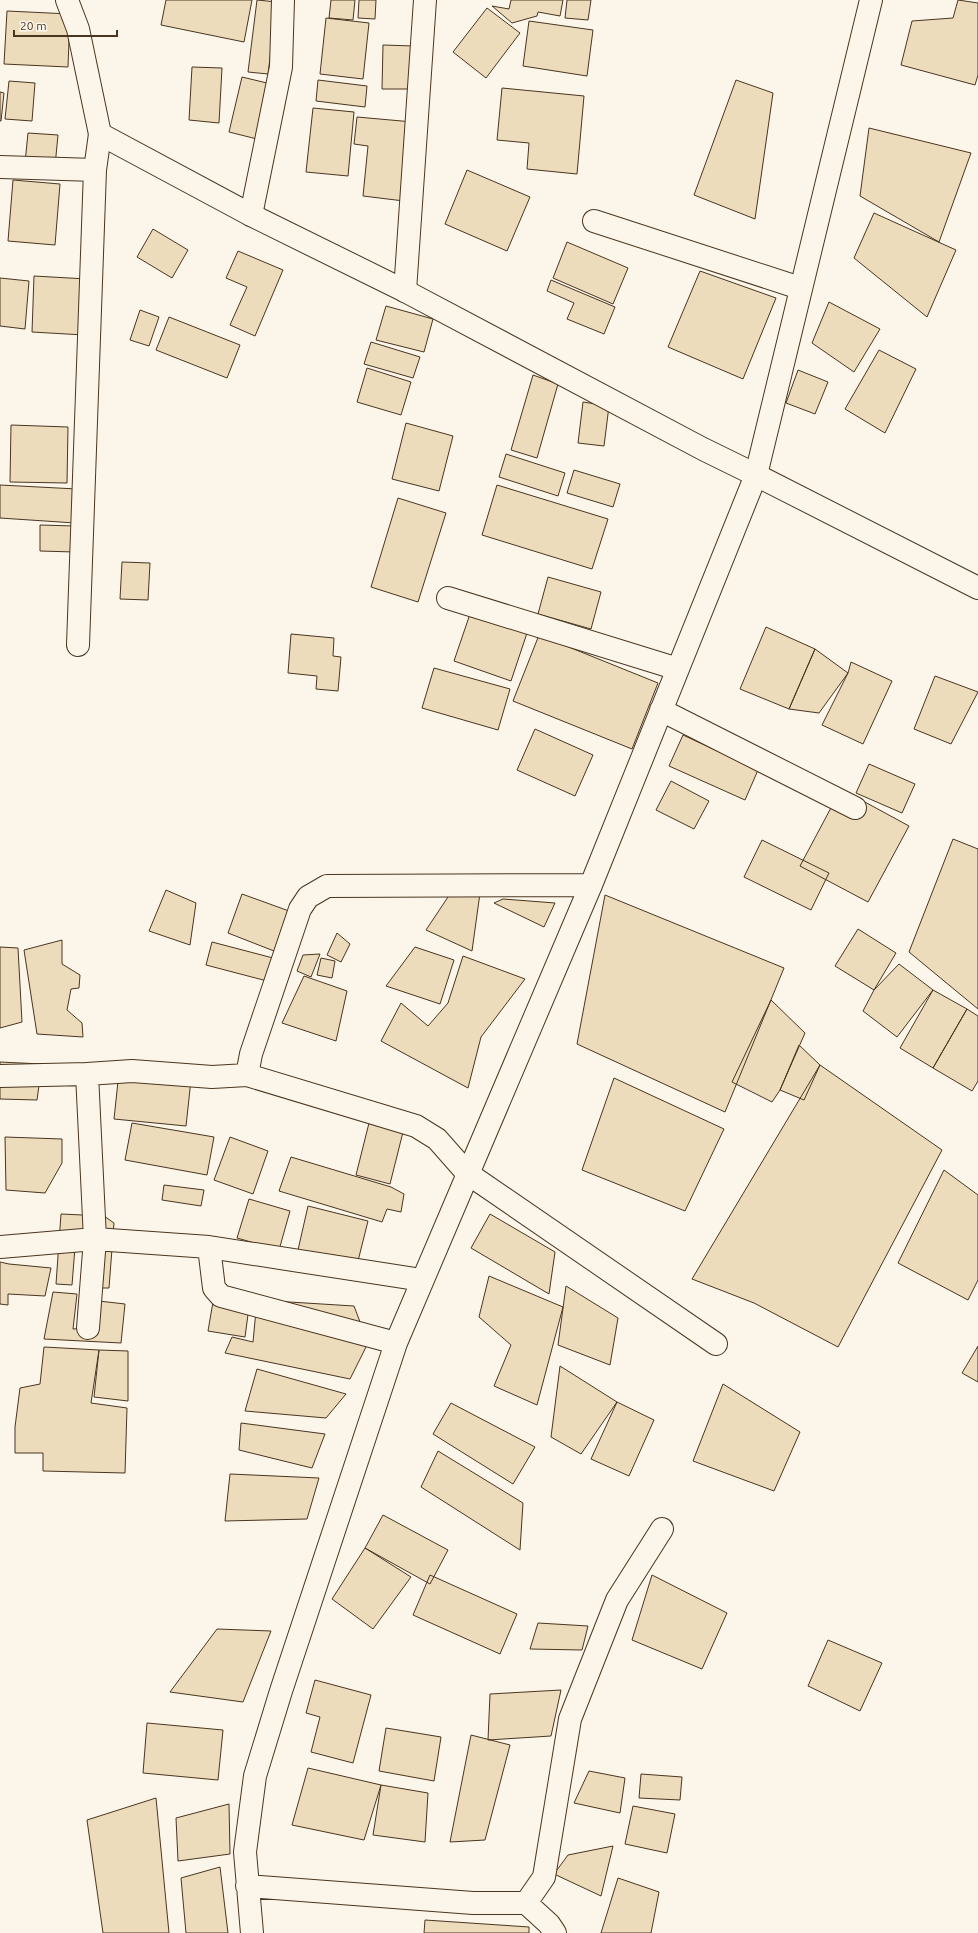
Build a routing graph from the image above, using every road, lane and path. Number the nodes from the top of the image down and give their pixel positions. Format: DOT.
graph roads {
  1 [pos="67,0"];
  2 [pos="283,0"];
  3 [pos="425,0"];
  4 [pos="871,0"];
  5 [pos="100,134"];
  6 [pos="0,167"];
  7 [pos="95,170"];
  8 [pos="251,215"];
  9 [pos="594,221"];
  10 [pos="800,288"];
  11 [pos="405,292"];
  12 [pos="756,475"];
  13 [pos="978,588"];
  14 [pos="448,598"];
  15 [pos="78,645"];
  16 [pos="678,669"];
  17 [pos="661,710"];
  18 [pos="855,808"];
  19 [pos="591,885"];
  20 [pos="87,1074"];
  21 [pos="248,1074"];
  22 [pos="0,1076"];
  23 [pos="467,1174"];
  24 [pos="95,1239"];
  25 [pos="0,1247"];
  26 [pos="209,1247"];
  27 [pos="422,1280"];
  28 [pos="88,1328"];
  29 [pos="396,1343"];
  30 [pos="716,1344"];
  31 [pos="662,1529"];
  32 [pos="247,1886"];
  33 [pos="526,1903"];
  34 [pos="252,1933"];
  35 [pos="555,1933"];
  1 -- 5 [label="street"];
  2 -- 8 [label="street"];
  3 -- 11 [label="street"];
  4 -- 10 [label="street"];
  5 -- 7 [label="street"];
  5 -- 8 [label="street"];
  6 -- 7 [label="street"];
  7 -- 15 [label="street"];
  8 -- 11 [label="street"];
  9 -- 10 [label="street"];
  10 -- 12 [label="street"];
  11 -- 12 [label="street"];
  12 -- 13 [label="street"];
  12 -- 16 [label="street"];
  14 -- 16 [label="street"];
  16 -- 17 [label="street"];
  17 -- 18 [label="street"];
  17 -- 19 [label="street"];
  19 -- 21 [label="street"];
  19 -- 23 [label="street"];
  20 -- 21 [label="street"];
  20 -- 22 [label="street"];
  20 -- 24 [label="street"];
  21 -- 23 [label="street"];
  23 -- 27 [label="street"];
  23 -- 30 [label="street"];
  24 -- 25 [label="street"];
  24 -- 26 [label="street"];
  24 -- 28 [label="street"];
  26 -- 27 [label="street"];
  26 -- 29 [label="street"];
  27 -- 29 [label="street"];
  29 -- 32 [label="street"];
  31 -- 33 [label="street"];
  32 -- 33 [label="street"];
  32 -- 34 [label="street"];
  33 -- 35 [label="street"];
}
